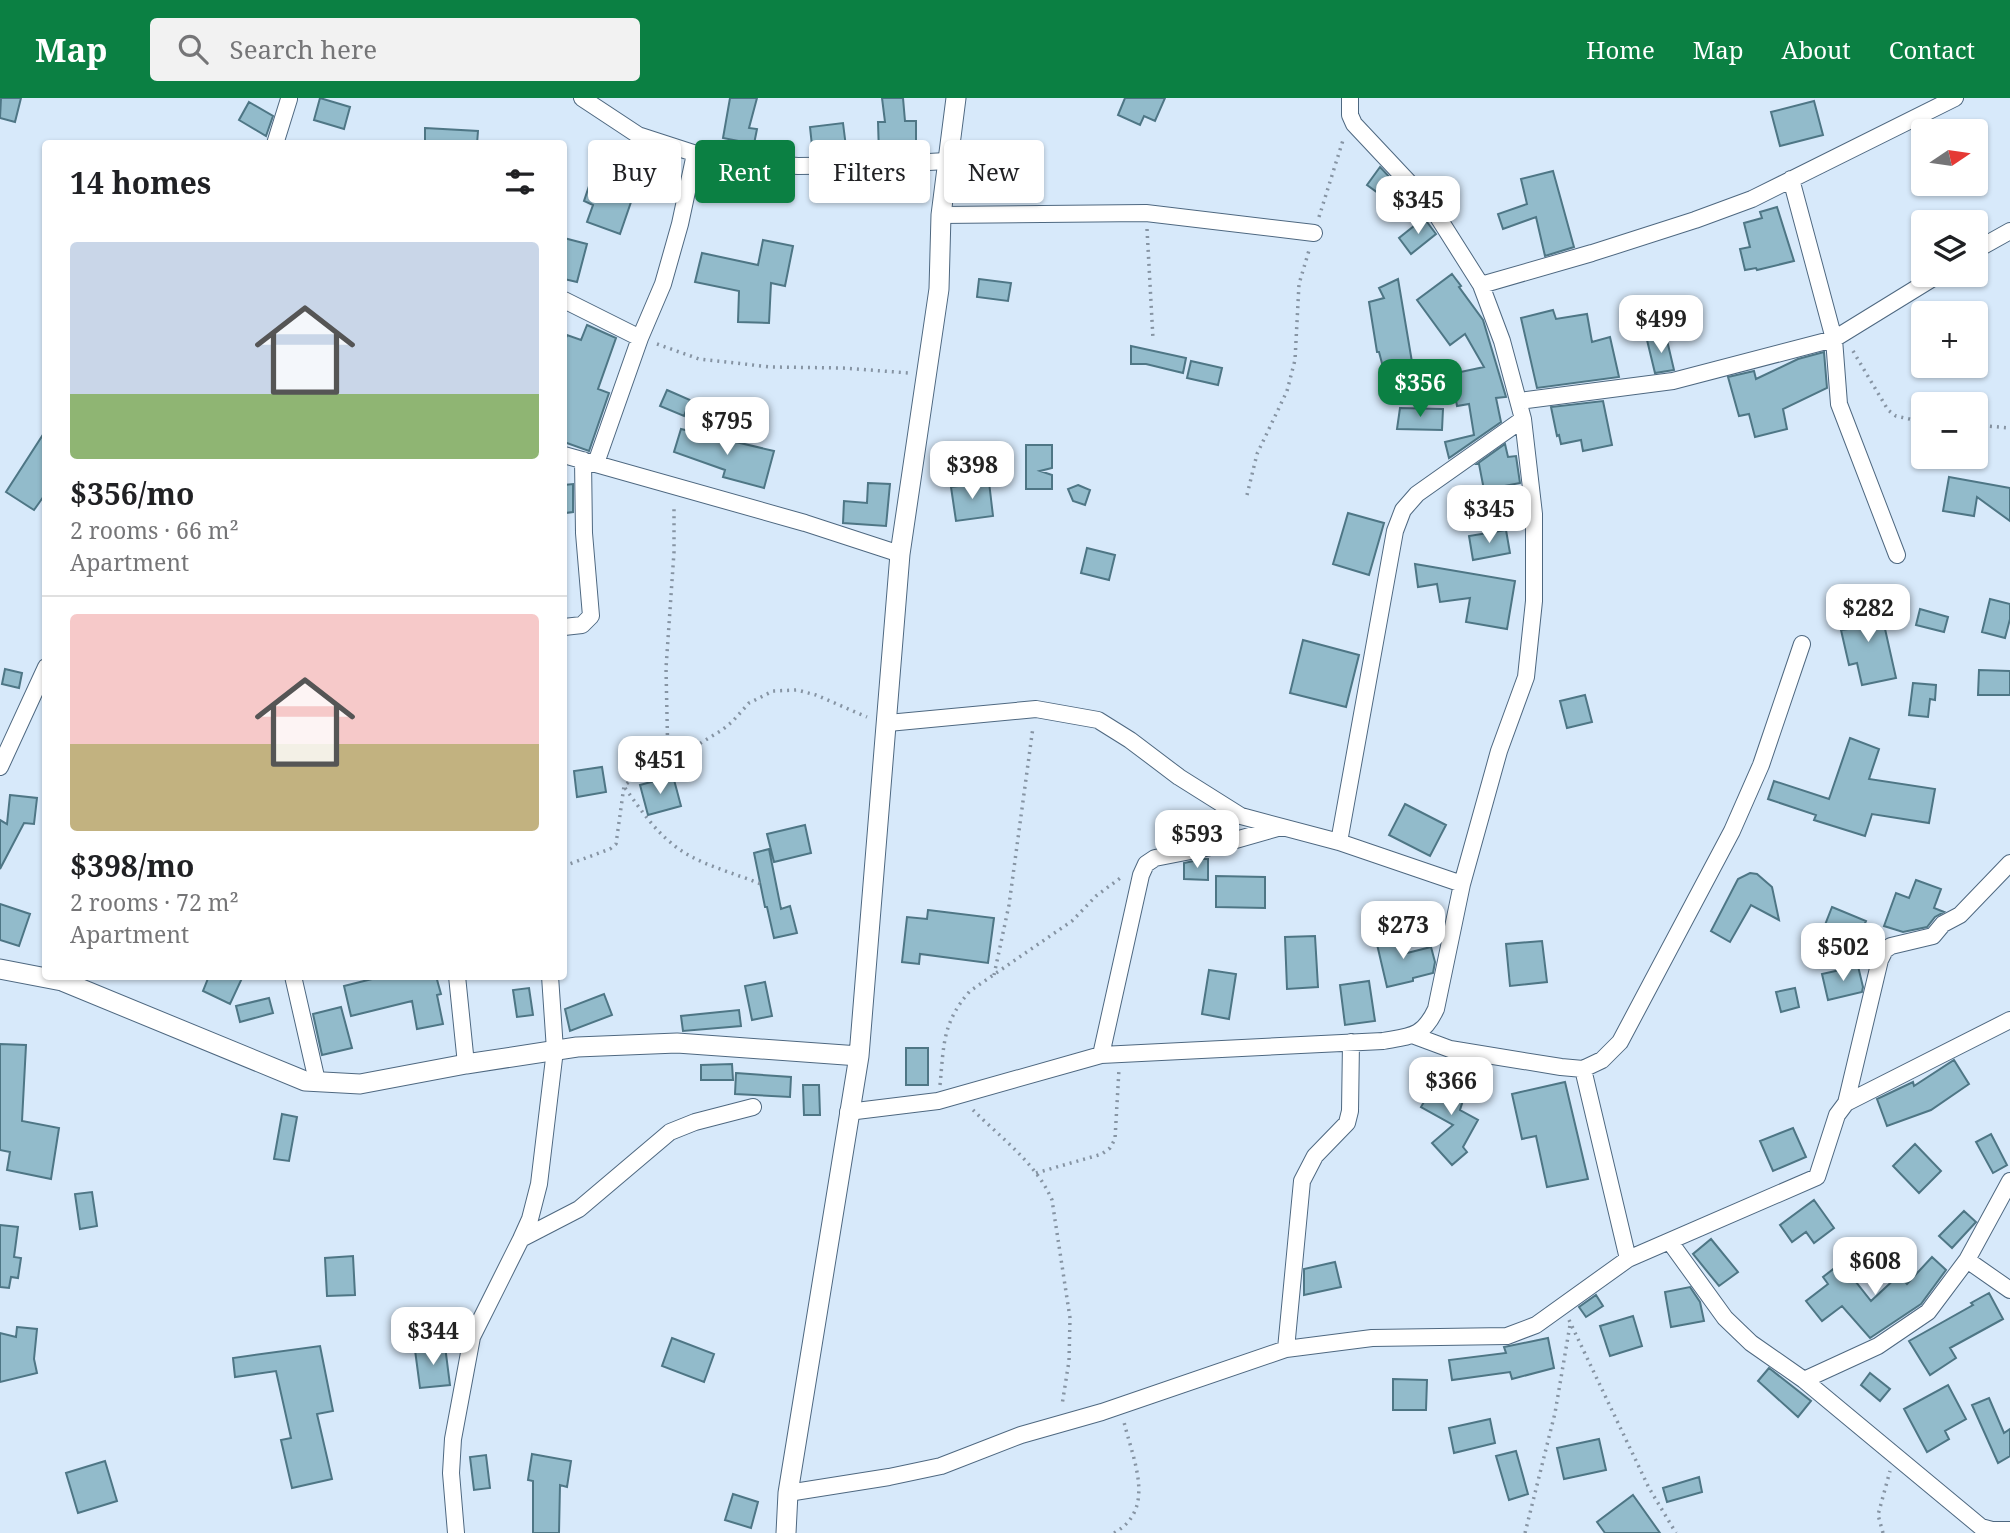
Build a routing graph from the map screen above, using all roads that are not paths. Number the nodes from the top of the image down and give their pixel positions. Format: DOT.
graph roads {
  1 [pos="582,98"];
  2 [pos="956,98"];
  3 [pos="1955,98"];
  4 [pos="289,99"];
  5 [pos="1350,106"];
  6 [pos="276,140"];
  7 [pos="949,140"];
  8 [pos="695,154"];
  9 [pos="944,161"];
  10 [pos="795,166"];
  11 [pos="1791,180"];
  12 [pos="944,183"];
  13 [pos="941,215"];
  14 [pos="2010,231"];
  15 [pos="1314,233"];
  16 [pos="1988,243"];
  17 [pos="1481,285"];
  18 [pos="1919,287"];
  19 [pos="567,302"];
  20 [pos="1838,337"];
  21 [pos="640,338"];
  22 [pos="1519,401"];
  23 [pos="1523,419"];
  24 [pos="567,456"];
  25 [pos="589,462"];
  26 [pos="900,554"];
  27 [pos="1897,555"];
  28 [pos="567,627"];
  29 [pos="1802,644"];
  30 [pos="42,676"];
  31 [pos="888,723"];
  32 [pos="0,767"];
  33 [pos="1283,827"];
  34 [pos="1339,842"];
  35 [pos="2010,863"];
  36 [pos="1462,884"];
  37 [pos="0,970"];
  38 [pos="42,976"];
  39 [pos="65,980"];
  40 [pos="294,980"];
  41 [pos="457,980"];
  42 [pos="550,980"];
  43 [pos="2010,1020"];
  44 [pos="1415,1036"];
  45 [pos="1351,1042"];
  46 [pos="555,1050"];
  47 [pos="1101,1055"];
  48 [pos="859,1056"];
  49 [pos="466,1064"];
  50 [pos="1583,1069"];
  51 [pos="317,1081"];
  52 [pos="1846,1102"];
  53 [pos="753,1107"];
  54 [pos="848,1112"];
  55 [pos="2010,1181"];
  56 [pos="521,1239"];
  57 [pos="1670,1242"];
  58 [pos="1628,1259"];
  59 [pos="1967,1260"];
  60 [pos="2010,1290"];
  61 [pos="1286,1349"];
  62 [pos="1804,1380"];
  63 [pos="788,1493"];
  64 [pos="2010,1530"];
  65 [pos="456,1533"];
  66 [pos="786,1533"];
  1 -- 8 [label="street"];
  2 -- 7 [label="street"];
  3 -- 11 [label="street"];
  4 -- 6 [label="street"];
  5 -- 17 [label="street"];
  8 -- 21 [label="street"];
  9 -- 10 [label="street"];
  11 -- 17 [label="street"];
  11 -- 20 [label="street"];
  12 -- 13 [label="street"];
  13 -- 15 [label="street"];
  13 -- 26 [label="street"];
  14 -- 16 [label="street"];
  17 -- 22 [label="street"];
  18 -- 20 [label="street"];
  19 -- 21 [label="street"];
  20 -- 22 [label="street"];
  20 -- 27 [label="street"];
  21 -- 25 [label="street"];
  22 -- 23 [label="street"];
  23 -- 34 [label="street"];
  23 -- 36 [label="street"];
  24 -- 25 [label="street"];
  25 -- 26 [label="street"];
  25 -- 28 [label="street"];
  26 -- 31 [label="street"];
  29 -- 50 [label="street"];
  30 -- 32 [label="street"];
  31 -- 33 [label="street"];
  31 -- 48 [label="street"];
  33 -- 34 [label="street"];
  33 -- 47 [label="street"];
  34 -- 36 [label="street"];
  35 -- 52 [label="street"];
  36 -- 44 [label="street"];
  37 -- 38 [label="street"];
  39 -- 51 [label="street"];
  40 -- 51 [label="street"];
  41 -- 49 [label="street"];
  42 -- 46 [label="street"];
  43 -- 52 [label="street"];
  44 -- 45 [label="street"];
  44 -- 50 [label="street"];
  45 -- 47 [label="street"];
  45 -- 61 [label="street"];
  46 -- 48 [label="street"];
  46 -- 49 [label="street"];
  46 -- 56 [label="street"];
  47 -- 54 [label="street"];
  48 -- 54 [label="street"];
  49 -- 51 [label="street"];
  50 -- 58 [label="street"];
  52 -- 57 [label="street"];
  53 -- 56 [label="street"];
  54 -- 63 [label="street"];
  55 -- 59 [label="street"];
  56 -- 65 [label="street"];
  57 -- 58 [label="street"];
  57 -- 62 [label="street"];
  58 -- 61 [label="street"];
  59 -- 60 [label="street"];
  59 -- 62 [label="street"];
  61 -- 63 [label="street"];
  62 -- 64 [label="street"];
  63 -- 66 [label="street"];
}
